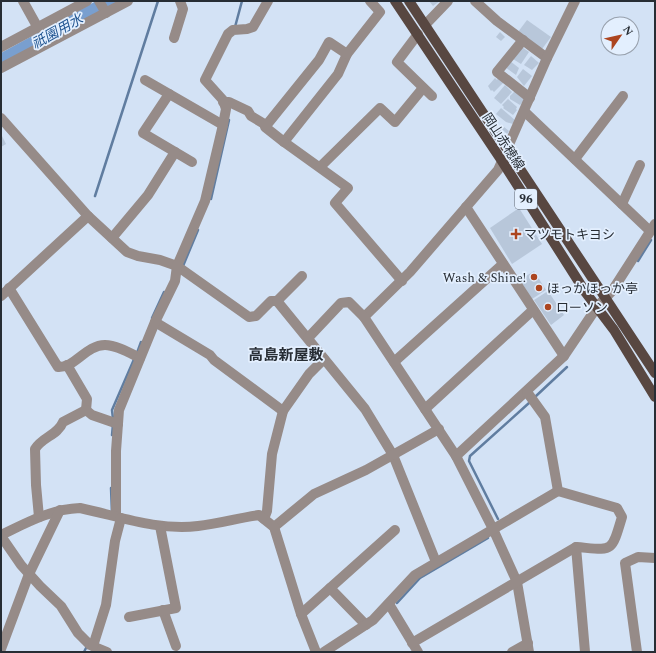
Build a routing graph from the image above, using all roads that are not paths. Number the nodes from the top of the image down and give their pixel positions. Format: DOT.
graph roads {
  1 [pos="23,1"];
  2 [pos="87,1"];
  3 [pos="128,1"];
  4 [pos="180,1"];
  5 [pos="268,1"];
  6 [pos="370,1"];
  7 [pos="395,1"];
  8 [pos="409,1"];
  9 [pos="448,1"];
  10 [pos="475,1"];
  11 [pos="575,1"];
  12 [pos="103,7"];
  13 [pos="425,26"];
  14 [pos="38,28"];
  15 [pos="418,34"];
  16 [pos="174,38"];
  17 [pos="523,40"];
  18 [pos="1,47"];
  19 [pos="346,54"];
  20 [pos="547,58"];
  21 [pos="1,68"];
  22 [pos="145,80"];
  23 [pos="423,88"];
  24 [pos="169,94"];
  25 [pos="432,96"];
  26 [pos="623,96"];
  27 [pos="530,98"];
  28 [pos="226,102"];
  29 [pos="525,112"];
  30 [pos="1,118"];
  31 [pos="223,125"];
  32 [pos="266,125"];
  33 [pos="284,142"];
  34 [pos="507,149"];
  35 [pos="175,152"];
  36 [pos="575,159"];
  37 [pos="502,161"];
  38 [pos="192,162"];
  39 [pos="640,165"];
  40 [pos="320,167"];
  41 [pos="622,204"];
  42 [pos="466,207"];
  43 [pos="88,216"];
  44 [pos="652,228"];
  45 [pos="112,238"];
  46 [pos="503,264"];
  47 [pos="177,266"];
  48 [pos="302,276"];
  49 [pos="402,280"];
  50 [pos="9,288"];
  51 [pos="1,296"];
  52 [pos="606,298"];
  53 [pos="277,302"];
  54 [pos="597,307"];
  55 [pos="533,310"];
  56 [pos="364,317"];
  57 [pos="155,322"];
  58 [pos="308,338"];
  59 [pos="137,356"];
  60 [pos="564,356"];
  61 [pos="324,359"];
  62 [pos="394,362"];
  63 [pos="67,365"];
  64 [pos="655,374"];
  65 [pos="527,392"];
  66 [pos="655,397"];
  67 [pos="425,409"];
  68 [pos="86,410"];
  69 [pos="283,411"];
  70 [pos="114,423"];
  71 [pos="438,429"];
  72 [pos="393,455"];
  73 [pos="456,456"];
  74 [pos="558,491"];
  75 [pos="60,510"];
  76 [pos="115,516"];
  77 [pos="39,517"];
  78 [pos="264,519"];
  79 [pos="160,526"];
  80 [pos="274,527"];
  81 [pos="493,529"];
  82 [pos="395,530"];
  83 [pos="1,536"];
  84 [pos="576,547"];
  85 [pos="655,558"];
  86 [pos="436,562"];
  87 [pos="29,574"];
  88 [pos="517,582"];
  89 [pos="330,588"];
  90 [pos="389,604"];
  91 [pos="163,610"];
  92 [pos="301,614"];
  93 [pos="129,617"];
  94 [pos="366,625"];
  95 [pos="412,643"];
  96 [pos="90,644"];
  97 [pos="176,646"];
  98 [pos="528,647"];
  99 [pos="1,649"];
  100 [pos="107,652"];
  101 [pos="316,652"];
  102 [pos="324,652"];
  103 [pos="418,652"];
  104 [pos="512,652"];
  105 [pos="584,652"];
  106 [pos="637,652"];
  1 -- 14 [label="street"];
  2 -- 14 [label="street"];
  3 -- 12 [label="street"];
  4 -- 16 [label="street"];
  5 -- 28 [label="street"];
  6 -- 19 [label="street"];
  7 -- 15 [label="main road, 岡山赤穂線 / 96"];
  8 -- 13 [label="main road, 岡山赤穂線 / 96"];
  9 -- 13 [label="street"];
  10 -- 17 [label="street"];
  11 -- 20 [label="street"];
  12 -- 21 [label="street"];
  13 -- 34 [label="main road, 岡山赤穂線 / 96"];
  14 -- 18 [label="street"];
  15 -- 23 [label="street"];
  15 -- 37 [label="main road, 岡山赤穂線 / 96"];
  17 -- 20 [label="street"];
  17 -- 27 [label="street"];
  19 -- 32 [label="street"];
  19 -- 33 [label="street"];
  20 -- 27 [label="street"];
  22 -- 24 [label="street"];
  23 -- 25 [label="street"];
  23 -- 40 [label="street"];
  24 -- 31 [label="street"];
  24 -- 35 [label="street"];
  26 -- 36 [label="street"];
  27 -- 29 [label="street"];
  28 -- 31 [label="street"];
  28 -- 32 [label="street"];
  29 -- 34 [label="street"];
  29 -- 36 [label="street"];
  30 -- 43 [label="street"];
  31 -- 47 [label="street"];
  32 -- 33 [label="street"];
  33 -- 40 [label="street"];
  34 -- 52 [label="main road, 岡山赤穂線 / 96"];
  35 -- 38 [label="street"];
  35 -- 45 [label="street"];
  36 -- 41 [label="street"];
  37 -- 42 [label="street"];
  37 -- 54 [label="main road, 岡山赤穂線 / 96"];
  39 -- 41 [label="street"];
  40 -- 49 [label="street"];
  41 -- 44 [label="street"];
  42 -- 46 [label="street"];
  42 -- 49 [label="street"];
  43 -- 45 [label="street"];
  43 -- 50 [label="street"];
  44 -- 52 [label="street"];
  45 -- 47 [label="street"];
  46 -- 55 [label="street"];
  46 -- 62 [label="street"];
  47 -- 53 [label="street"];
  47 -- 57 [label="street"];
  48 -- 53 [label="street"];
  49 -- 56 [label="street"];
  50 -- 51 [label="street"];
  50 -- 63 [label="street"];
  52 -- 54 [label="street"];
  52 -- 64 [label="main road, 岡山赤穂線 / 96"];
  53 -- 58 [label="street"];
  54 -- 60 [label="street"];
  54 -- 66 [label="main road, 岡山赤穂線 / 96"];
  55 -- 60 [label="street"];
  55 -- 67 [label="street"];
  56 -- 58 [label="street"];
  56 -- 62 [label="street"];
  57 -- 59 [label="street"];
  57 -- 69 [label="street"];
  58 -- 61 [label="street"];
  59 -- 63 [label="street"];
  59 -- 70 [label="street"];
  60 -- 65 [label="street"];
  61 -- 69 [label="street"];
  61 -- 72 [label="street"];
  62 -- 67 [label="street"];
  63 -- 68 [label="street"];
  65 -- 73 [label="street"];
  65 -- 74 [label="street"];
  67 -- 71 [label="street"];
  68 -- 70 [label="street"];
  68 -- 77 [label="street"];
  69 -- 78 [label="street"];
  70 -- 76 [label="street"];
  71 -- 72 [label="street"];
  71 -- 73 [label="street"];
  72 -- 80 [label="street"];
  72 -- 86 [label="street"];
  73 -- 81 [label="street"];
  74 -- 81 [label="street"];
  74 -- 84 [label="street"];
  75 -- 76 [label="street"];
  75 -- 77 [label="street"];
  75 -- 87 [label="street"];
  76 -- 79 [label="street"];
  76 -- 96 [label="street"];
  77 -- 83 [label="street"];
  78 -- 79 [label="street"];
  78 -- 80 [label="street"];
  79 -- 91 [label="street"];
  80 -- 92 [label="street"];
  81 -- 86 [label="street"];
  81 -- 88 [label="street"];
  82 -- 89 [label="street"];
  83 -- 87 [label="street"];
  84 -- 88 [label="street"];
  84 -- 105 [label="street"];
  85 -- 106 [label="street"];
  86 -- 90 [label="street"];
  87 -- 96 [label="street"];
  87 -- 99 [label="street"];
  88 -- 95 [label="street"];
  88 -- 98 [label="street"];
  89 -- 92 [label="street"];
  89 -- 94 [label="street"];
  90 -- 94 [label="street"];
  90 -- 95 [label="street"];
  91 -- 93 [label="street"];
  91 -- 97 [label="street"];
  92 -- 101 [label="street"];
  94 -- 102 [label="street"];
  95 -- 103 [label="street"];
  96 -- 100 [label="street"];
  98 -- 104 [label="street"];
}
